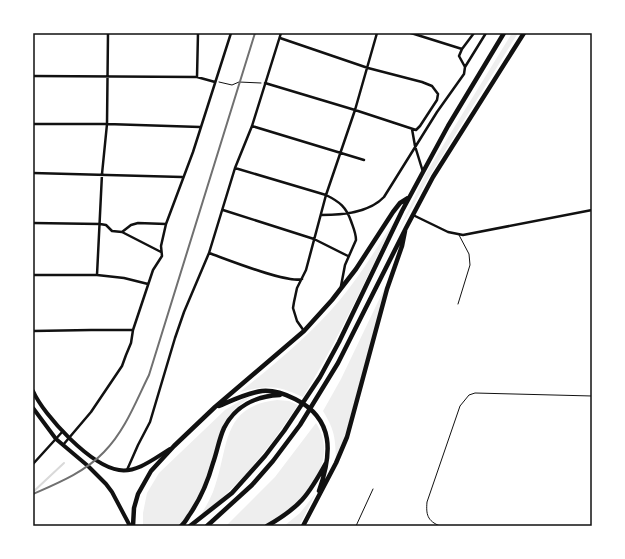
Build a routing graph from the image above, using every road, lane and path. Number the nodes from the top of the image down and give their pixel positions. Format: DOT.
graph roads {
  1 [pos="108,33"];
  2 [pos="198,33"];
  3 [pos="231,33"];
  4 [pos="282,33"];
  5 [pos="377,33"];
  6 [pos="411,33"];
  7 [pos="474,33"];
  8 [pos="486,33"];
  9 [pos="504,33"];
  10 [pos="524,33"];
  11 [pos="421,35"];
  12 [pos="280,38"];
  13 [pos="462,49"];
  14 [pos="465,67"];
  15 [pos="368,68"];
  16 [pos="33,76"];
  17 [pos="107,77"];
  18 [pos="197,77"];
  19 [pos="216,82"];
  20 [pos="265,83"];
  21 [pos="438,96"];
  22 [pos="443,104"];
  23 [pos="356,110"];
  24 [pos="33,124"];
  25 [pos="107,124"];
  26 [pos="252,126"];
  27 [pos="200,127"];
  28 [pos="412,128"];
  29 [pos="415,146"];
  30 [pos="342,153"];
  31 [pos="364,160"];
  32 [pos="235,168"];
  33 [pos="423,172"];
  34 [pos="33,173"];
  35 [pos="102,174"];
  36 [pos="182,177"];
  37 [pos="326,195"];
  38 [pos="409,197"];
  39 [pos="223,210"];
  40 [pos="592,210"];
  41 [pos="349,213"];
  42 [pos="413,214"];
  43 [pos="320,215"];
  44 [pos="33,223"];
  45 [pos="100,224"];
  46 [pos="166,224"];
  47 [pos="406,228"];
  48 [pos="122,232"];
  49 [pos="459,234"];
  50 [pos="314,239"];
  51 [pos="161,252"];
  52 [pos="209,253"];
  53 [pos="348,256"];
  54 [pos="33,275"];
  55 [pos="97,275"];
  56 [pos="302,279"];
  57 [pos="148,284"];
  58 [pos="341,288"];
  59 [pos="458,304"];
  60 [pos="133,330"];
  61 [pos="33,331"];
  62 [pos="304,331"];
  63 [pos="33,391"];
  64 [pos="287,395"];
  65 [pos="592,396"];
  66 [pos="216,407"];
  67 [pos="33,408"];
  68 [pos="63,432"];
  69 [pos="56,439"];
  70 [pos="71,439"];
  71 [pos="65,446"];
  72 [pos="174,446"];
  73 [pos="328,458"];
  74 [pos="33,464"];
  75 [pos="127,470"];
  76 [pos="373,489"];
  77 [pos="313,508"];
  78 [pos="130,526"];
  79 [pos="133,526"];
  80 [pos="181,526"];
  81 [pos="190,526"];
  82 [pos="207,526"];
  83 [pos="267,526"];
  84 [pos="303,526"];
  85 [pos="356,526"];
  86 [pos="437,526"];
  87 [pos="440,526"];
  1 -- 17 [label="street"];
  2 -- 18 [label="street"];
  3 -- 19 [label="street"];
  4 -- 12 [label="street"];
  5 -- 15 [label="street"];
  6 -- 11 [label="street"];
  7 -- 13 [label="street"];
  8 -- 14 [label="street"];
  9 -- 33 [label="highway"];
  10 -- 42 [label="highway"];
  11 -- 13 [label="street"];
  12 -- 15 [label="street"];
  12 -- 20 [label="street"];
  13 -- 14 [label="street"];
  14 -- 22 [label="street"];
  15 -- 21 [label="street"];
  15 -- 23 [label="street"];
  16 -- 17 [label="street"];
  17 -- 18 [label="street"];
  17 -- 25 [label="street"];
  18 -- 19 [label="street"];
  19 -- 20 [label="path"];
  19 -- 27 [label="street"];
  20 -- 23 [label="street"];
  20 -- 26 [label="street"];
  21 -- 22 [label="street"];
  21 -- 28 [label="street"];
  22 -- 29 [label="street"];
  23 -- 28 [label="street"];
  23 -- 30 [label="street"];
  24 -- 25 [label="street"];
  25 -- 27 [label="street"];
  25 -- 35 [label="street"];
  26 -- 30 [label="street"];
  26 -- 32 [label="street"];
  27 -- 36 [label="street"];
  28 -- 29 [label="street"];
  29 -- 33 [label="street"];
  29 -- 41 [label="street"];
  30 -- 31 [label="street"];
  30 -- 37 [label="street"];
  32 -- 37 [label="street"];
  32 -- 39 [label="street"];
  33 -- 38 [label="highway"];
  34 -- 35 [label="street"];
  35 -- 36 [label="street"];
  35 -- 45 [label="street"];
  36 -- 46 [label="street"];
  37 -- 41 [label="street"];
  37 -- 43 [label="street"];
  38 -- 58 [label="highway"];
  38 -- 81 [label="highway"];
  39 -- 50 [label="street"];
  39 -- 52 [label="street"];
  40 -- 49 [label="street"];
  41 -- 43 [label="street"];
  41 -- 53 [label="street"];
  42 -- 47 [label="highway"];
  42 -- 49 [label="street"];
  43 -- 50 [label="street"];
  44 -- 45 [label="street"];
  45 -- 48 [label="street"];
  45 -- 55 [label="street"];
  46 -- 48 [label="street"];
  46 -- 51 [label="street"];
  47 -- 77 [label="highway"];
  47 -- 82 [label="highway"];
  48 -- 51 [label="street"];
  49 -- 59 [label="lane"];
  50 -- 53 [label="street"];
  50 -- 56 [label="street"];
  51 -- 57 [label="street"];
  52 -- 56 [label="street"];
  52 -- 75 [label="street"];
  53 -- 58 [label="street"];
  54 -- 55 [label="street"];
  55 -- 57 [label="street"];
  56 -- 62 [label="street"];
  57 -- 60 [label="street"];
  58 -- 62 [label="highway"];
  60 -- 61 [label="street"];
  60 -- 70 [label="street"];
  62 -- 66 [label="highway"];
  63 -- 68 [label="main road"];
  64 -- 66 [label="highway"];
  64 -- 73 [label="highway"];
  64 -- 80 [label="highway"];
  65 -- 86 [label="lane"];
  66 -- 72 [label="highway"];
  67 -- 69 [label="main road"];
  68 -- 69 [label="street"];
  68 -- 70 [label="main road"];
  69 -- 71 [label="main road"];
  69 -- 74 [label="street"];
  70 -- 71 [label="street"];
  70 -- 75 [label="main road"];
  71 -- 78 [label="main road"];
  72 -- 75 [label="main road"];
  72 -- 79 [label="highway"];
  73 -- 77 [label="highway"];
  73 -- 83 [label="highway"];
  76 -- 85 [label="lane"];
  77 -- 84 [label="highway"];
  86 -- 87 [label="lane"];
}
